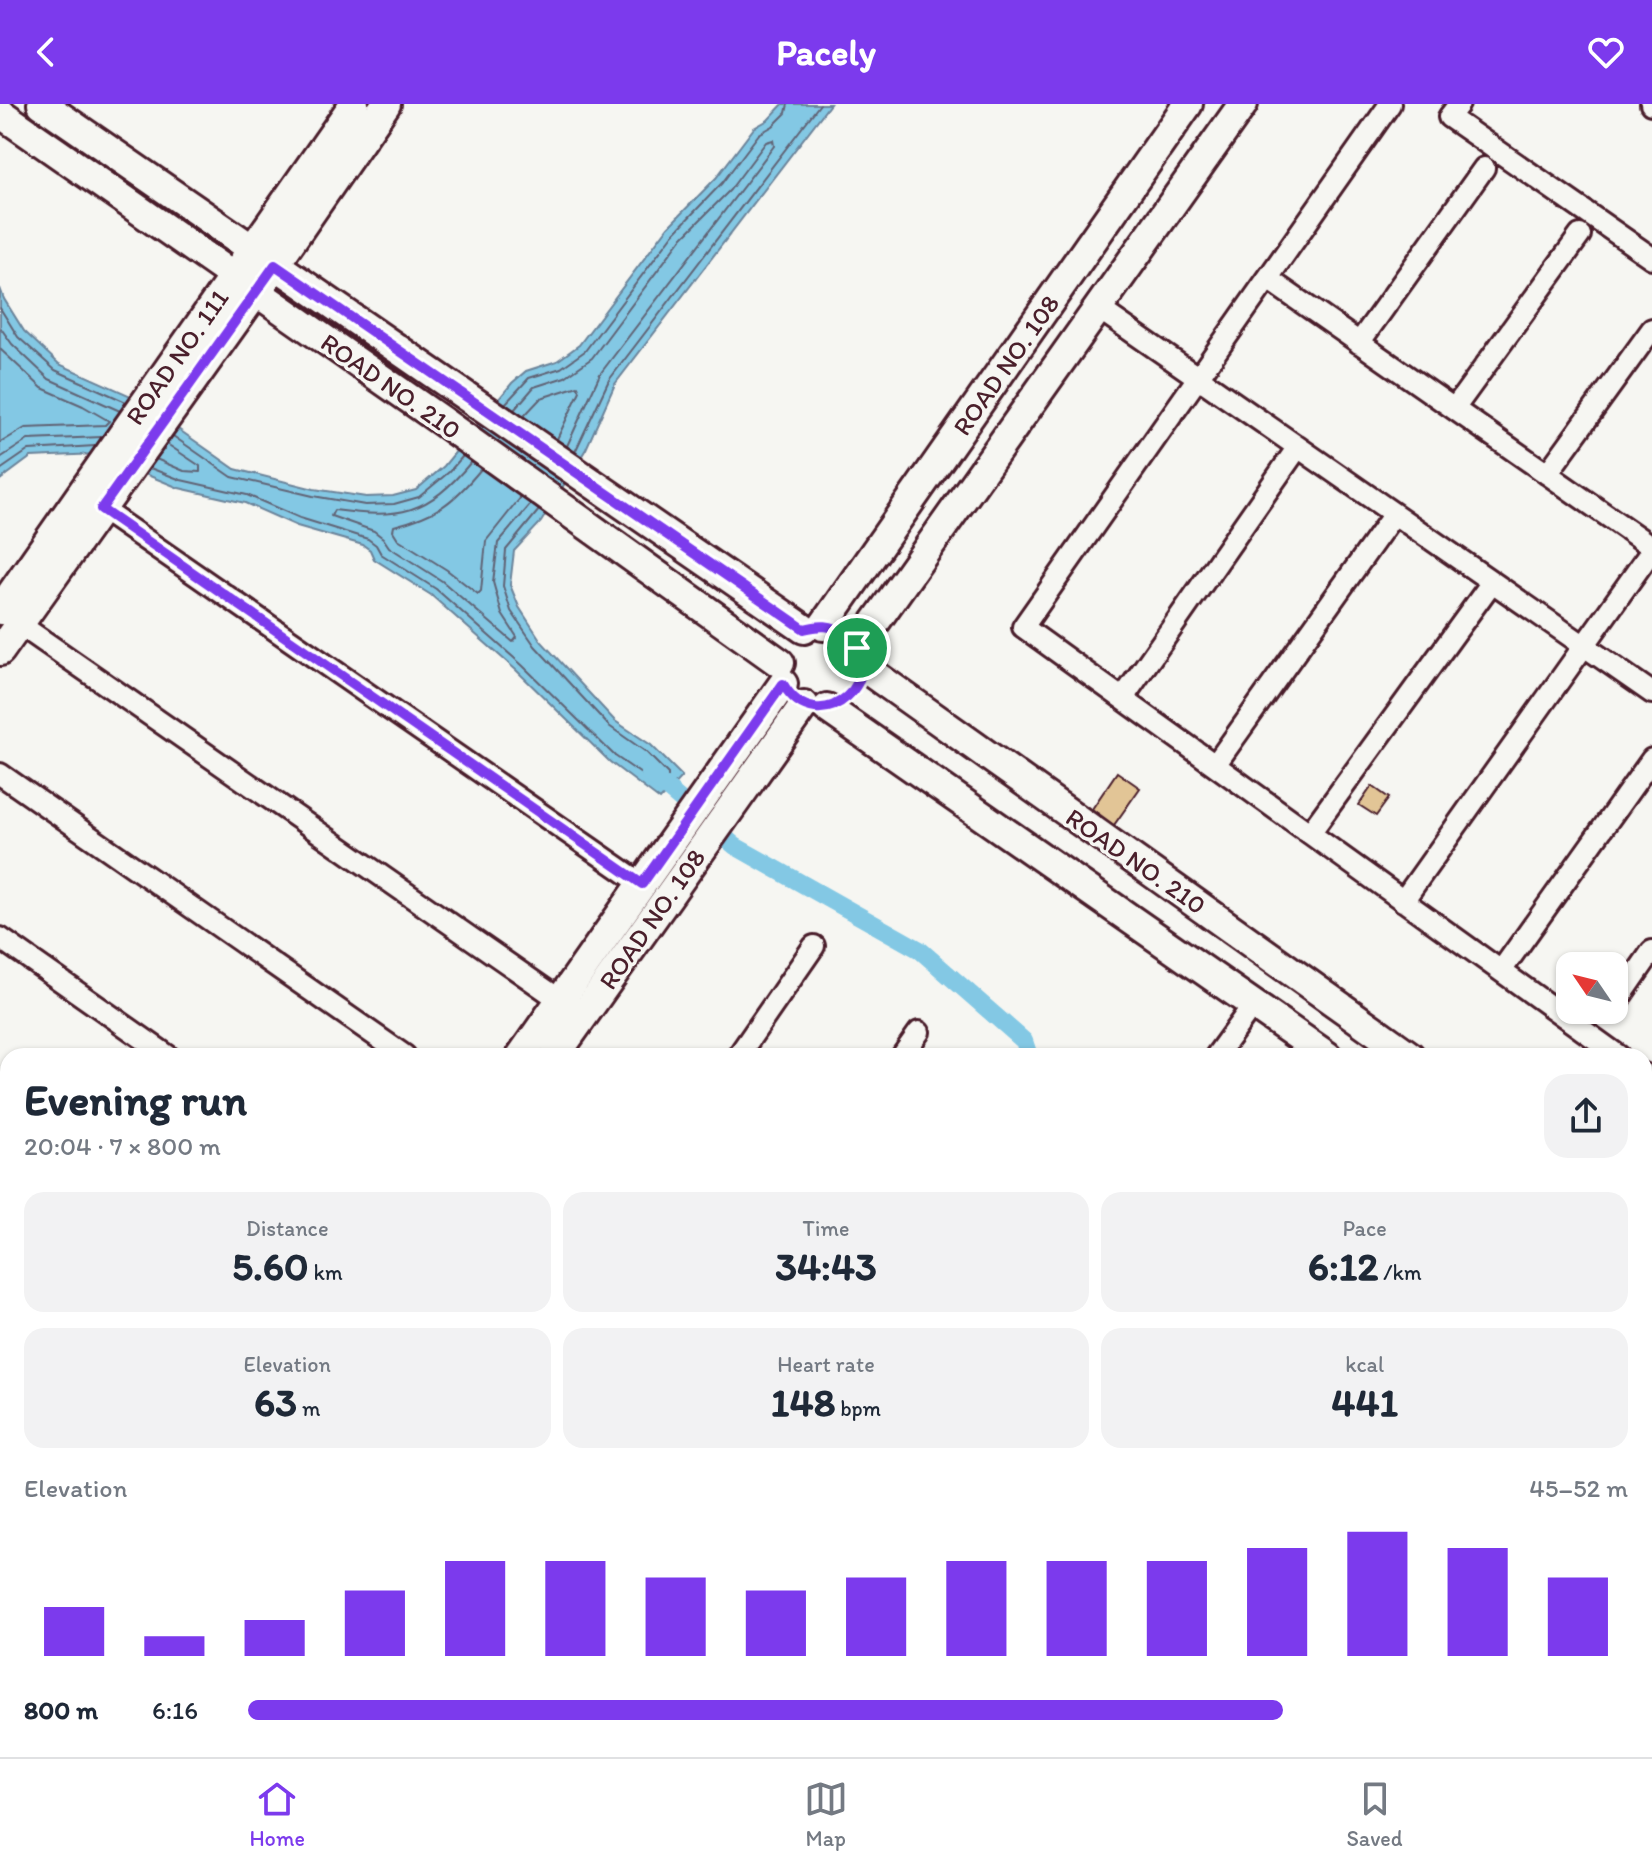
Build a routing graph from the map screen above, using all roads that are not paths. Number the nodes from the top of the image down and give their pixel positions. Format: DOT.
graph roads {
  1 [pos="42,104"];
  2 [pos="354,104"];
  3 [pos="386,104"];
  4 [pos="1188,104"];
  5 [pos="1243,104"];
  6 [pos="1390,104"];
  7 [pos="1459,104"];
  8 [pos="10,120"];
  9 [pos="1484,168"];
  10 [pos="1580,235"];
  11 [pos="252,249"];
  12 [pos="1652,258"];
  13 [pos="275,265"];
  14 [pos="1268,279"];
  15 [pos="245,284"];
  16 [pos="1098,308"];
  17 [pos="1652,329"];
  18 [pos="1359,343"];
  19 [pos="1198,378"];
  20 [pos="1454,409"];
  21 [pos="1298,447"];
  22 [pos="1547,474"];
  23 [pos="101,509"];
  24 [pos="1394,514"];
  25 [pos="1652,549"];
  26 [pos="1492,582"];
  27 [pos="10,617"];
  28 [pos="814,628"];
  29 [pos="1584,646"];
  30 [pos="0,651"];
  31 [pos="781,673"];
  32 [pos="842,685"];
  33 [pos="1652,693"];
  34 [pos="1123,698"];
  35 [pos="1652,759"];
  36 [pos="1215,765"];
  37 [pos="741,767"];
  38 [pos="0,774"];
  39 [pos="1645,786"];
  40 [pos="1310,833"];
  41 [pos="642,884"];
  42 [pos="1403,901"];
  43 [pos="0,938"];
  44 [pos="814,946"];
  45 [pos="1652,951"];
  46 [pos="1501,971"];
  47 [pos="1628,985"];
  48 [pos="560,1000"];
  49 [pos="1253,1005"];
  50 [pos="1601,1024"];
  51 [pos="919,1032"];
  52 [pos="1592,1037"];
  53 [pos="157,1048"];
  54 [pos="394,1048"];
  55 [pos="527,1048"];
  56 [pos="561,1048"];
  57 [pos="744,1048"];
  58 [pos="908,1048"];
  59 [pos="1222,1048"];
  60 [pos="1315,1048"];
  61 [pos="1398,1048"];
  62 [pos="1608,1048"];
  1 -- 11 [label="street, ROAD NO. 210"];
  2 -- 11 [label="street, ROAD NO. 111"];
  3 -- 13 [label="street, ROAD NO. 111"];
  4 -- 28 [label="street, ROAD NO. 108"];
  5 -- 16 [label="street, ROAD NO. 108"];
  6 -- 14 [label="street"];
  7 -- 12 [label="street"];
  8 -- 15 [label="street, ROAD NO. 210"];
  9 -- 18 [label="street"];
  10 -- 20 [label="street"];
  11 -- 13 [label="street, ROAD NO. 210"];
  11 -- 15 [label="street, ROAD NO. 111"];
  13 -- 15 [label="street, ROAD NO. 111"];
  13 -- 28 [label="street, ROAD NO. 210"];
  14 -- 18 [label="street"];
  14 -- 19 [label="street"];
  15 -- 23 [label="street, ROAD NO. 111"];
  15 -- 27 [label="street, ROAD NO. 111"];
  15 -- 31 [label="street, ROAD NO. 210"];
  16 -- 19 [label="street"];
  16 -- 32 [label="street, ROAD NO. 108"];
  17 -- 22 [label="street"];
  18 -- 20 [label="street"];
  19 -- 21 [label="street"];
  19 -- 34 [label="street"];
  20 -- 22 [label="street"];
  21 -- 24 [label="street"];
  21 -- 34 [label="street"];
  22 -- 25 [label="street"];
  23 -- 27 [label="street, ROAD NO. 111"];
  23 -- 41 [label="street"];
  24 -- 26 [label="street"];
  24 -- 36 [label="street"];
  25 -- 29 [label="street"];
  26 -- 29 [label="street"];
  26 -- 40 [label="street"];
  27 -- 30 [label="street, ROAD NO. 111"];
  27 -- 48 [label="street"];
  28 -- 31 [label="street"];
  28 -- 32 [label="street, ROAD NO. 210"];
  29 -- 33 [label="street"];
  29 -- 42 [label="street"];
  31 -- 32 [label="street, ROAD NO. 210"];
  31 -- 37 [label="street, ROAD NO. 108"];
  32 -- 37 [label="street, ROAD NO. 108"];
  32 -- 49 [label="street, ROAD NO. 210"];
  32 -- 61 [label="street, ROAD NO. 210"];
  34 -- 36 [label="street"];
  35 -- 39 [label="street"];
  36 -- 40 [label="street"];
  37 -- 41 [label="street, ROAD NO. 108"];
  37 -- 56 [label="street, ROAD NO. 108"];
  38 -- 54 [label="street"];
  39 -- 46 [label="street"];
  40 -- 42 [label="street"];
  41 -- 48 [label="street, ROAD NO. 108"];
  42 -- 46 [label="street"];
  43 -- 53 [label="street"];
  44 -- 57 [label="street"];
  45 -- 47 [label="street"];
  46 -- 52 [label="street"];
  48 -- 55 [label="street, ROAD NO. 108"];
  49 -- 59 [label="street"];
  49 -- 60 [label="street, ROAD NO. 210"];
  50 -- 52 [label="street"];
  51 -- 58 [label="street"];
  52 -- 62 [label="street"];
}
